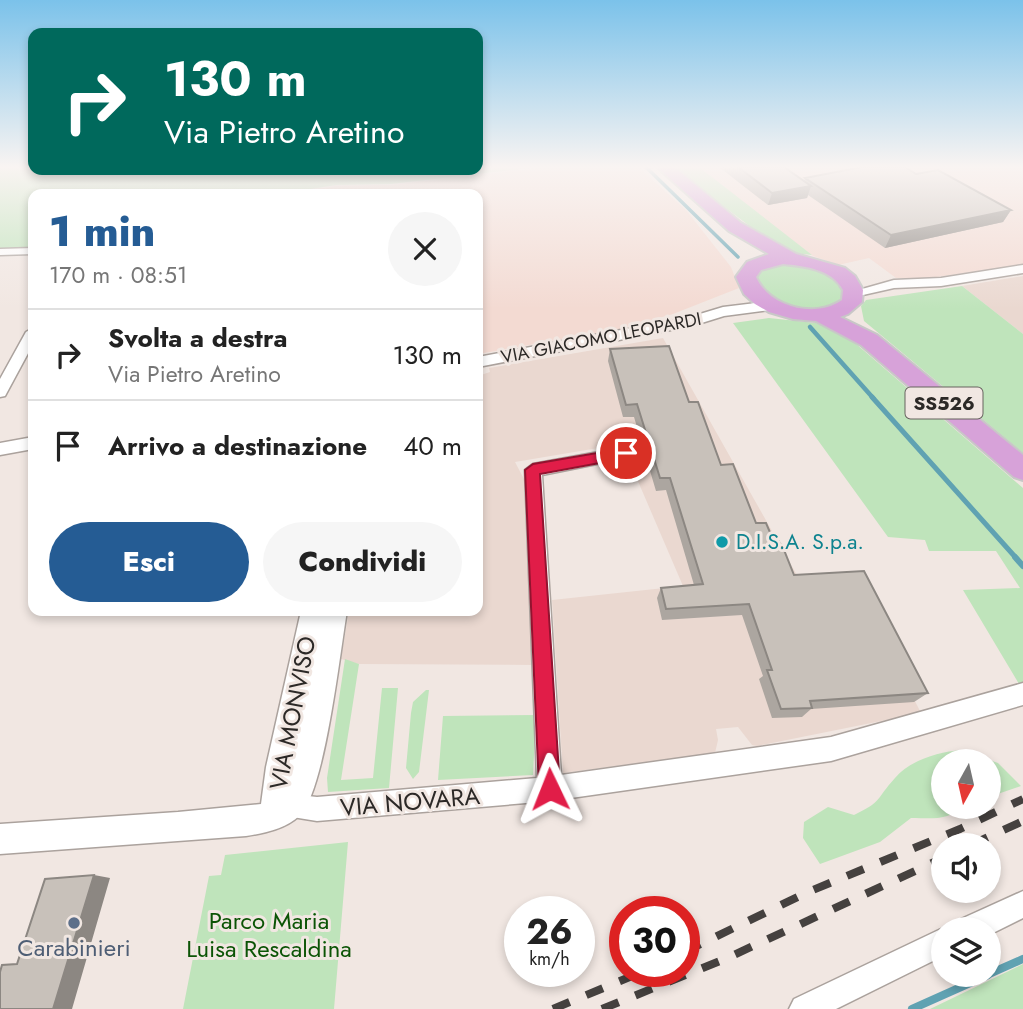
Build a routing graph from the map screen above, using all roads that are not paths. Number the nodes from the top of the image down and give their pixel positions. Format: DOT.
graph roads {
  1 [pos="719,214"];
  2 [pos="734,227"];
  3 [pos="28,251"];
  4 [pos="0,253"];
  5 [pos="789,258"];
  6 [pos="759,262"];
  7 [pos="1023,269"];
  8 [pos="839,274"];
  9 [pos="894,284"];
  10 [pos="749,287"];
  11 [pos="850,300"];
  12 [pos="772,306"];
  13 [pos="723,312"];
  14 [pos="820,315"];
  15 [pos="869,340"];
  16 [pos="28,341"];
  17 [pos="483,361"];
  18 [pos="0,392"];
  19 [pos="28,444"];
  20 [pos="0,449"];
  21 [pos="626,453"];
  22 [pos="1023,470"];
  23 [pos="312,616"];
  24 [pos="334,616"];
  25 [pos="1023,694"];
  26 [pos="550,789"];
  27 [pos="282,810"];
  28 [pos="0,839"];
  29 [pos="1023,904"];
  30 [pos="996,917"];
  31 [pos="931,949"];
  32 [pos="804,1009"];
  1 -- 2 [label="main road"];
  2 -- 5 [label="main road"];
  2 -- 6 [label="main road"];
  3 -- 4 [label="street"];
  5 -- 6 [label="main road"];
  5 -- 8 [label="main road"];
  6 -- 10 [label="main road"];
  7 -- 9 [label="street"];
  8 -- 9 [label="street"];
  8 -- 11 [label="main road, SS526"];
  9 -- 11 [label="street"];
  10 -- 12 [label="main road, SS526"];
  10 -- 13 [label="street, VIA GIACOMO LEOPARDI"];
  11 -- 14 [label="main road, SS526"];
  11 -- 15 [label="main road, SS526"];
  12 -- 13 [label="street, VIA GIACOMO LEOPARDI"];
  12 -- 14 [label="main road, SS526"];
  13 -- 17 [label="street, VIA GIACOMO LEOPARDI"];
  14 -- 15 [label="main road, SS526"];
  15 -- 22 [label="main road, SS526"];
  16 -- 18 [label="street"];
  19 -- 20 [label="street"];
  21 -- 26 [label="street"];
  23 -- 27 [label="street, VIA MONVISO"];
  24 -- 27 [label="street, VIA MONVISO"];
  25 -- 26 [label="street, VIA NOVARA"];
  26 -- 27 [label="street, VIA NOVARA"];
  27 -- 28 [label="street, VIA NOVARA"];
  29 -- 30 [label="street"];
  31 -- 32 [label="street"];
}
